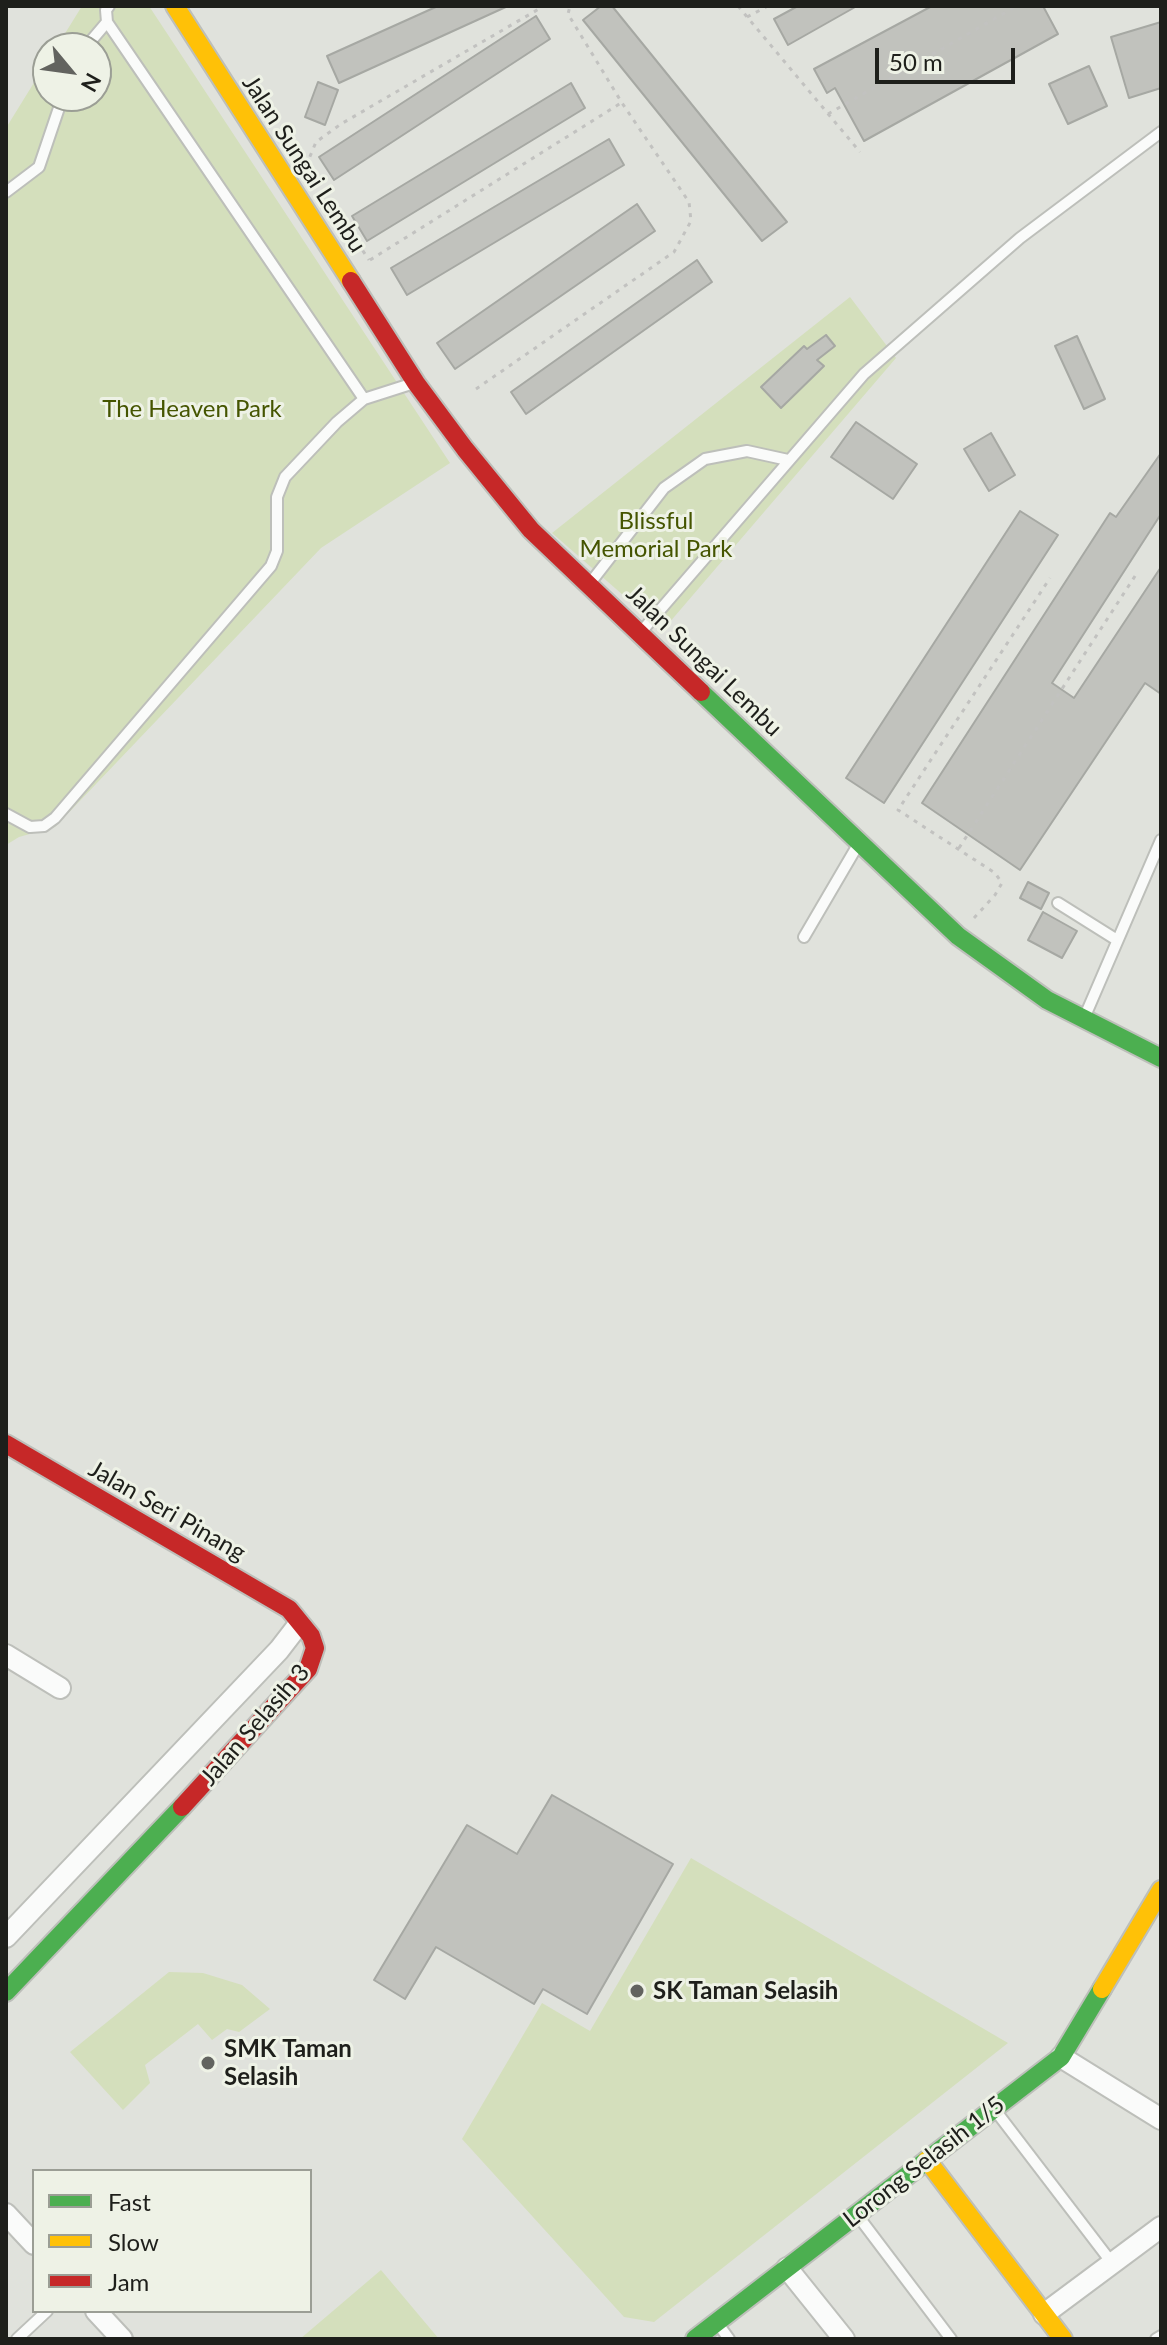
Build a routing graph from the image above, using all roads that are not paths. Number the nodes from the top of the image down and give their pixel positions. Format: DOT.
graph roads {
  1 [pos="109,6"];
  2 [pos="175,6"];
  3 [pos="107,22"];
  4 [pos="99,32"];
  5 [pos="58,112"];
  6 [pos="1161,132"];
  7 [pos="6,192"];
  8 [pos="416,383"];
  9 [pos="364,399"];
  10 [pos="788,460"];
  11 [pos="589,585"];
  12 [pos="641,632"];
  13 [pos="6,814"];
  14 [pos="1161,840"];
  15 [pos="860,841"];
  16 [pos="1058,903"];
  17 [pos="804,937"];
  18 [pos="1117,940"];
  19 [pos="1084,1017"];
  20 [pos="1161,1058"];
  21 [pos="6,1444"];
  22 [pos="299,1624"];
  23 [pos="10,1664"];
  24 [pos="60,1688"];
  25 [pos="1161,1890"];
  26 [pos="6,1937"];
  27 [pos="6,1992"];
  28 [pos="1061,2057"];
  29 [pos="994,2108"];
  30 [pos="1161,2119"];
  31 [pos="927,2160"];
  32 [pos="6,2214"];
  33 [pos="857,2214"];
  34 [pos="1161,2227"];
  35 [pos="32,2242"];
  36 [pos="1112,2263"];
  37 [pos="787,2268"];
  38 [pos="45,2313"];
  39 [pos="98,2313"];
  40 [pos="1044,2314"];
  41 [pos="716,2322"];
  42 [pos="17,2339"];
  43 [pos="122,2339"];
  44 [pos="695,2339"];
  45 [pos="729,2339"];
  46 [pos="844,2339"];
  47 [pos="951,2339"];
  48 [pos="1063,2339"];
  1 -- 3 [label="lane"];
  2 -- 8 [label="street, Jalan Sungai Lembu"];
  3 -- 4 [label="lane"];
  3 -- 9 [label="lane"];
  5 -- 7 [label="lane"];
  6 -- 10 [label="lane"];
  8 -- 9 [label="lane"];
  8 -- 11 [label="street, Jalan Sungai Lembu"];
  9 -- 13 [label="lane"];
  10 -- 11 [label="lane"];
  10 -- 12 [label="lane"];
  11 -- 12 [label="street, Jalan Sungai Lembu"];
  12 -- 15 [label="street, Jalan Sungai Lembu"];
  14 -- 18 [label="lane"];
  15 -- 17 [label="lane"];
  15 -- 19 [label="street, Jalan Sungai Lembu"];
  16 -- 18 [label="lane"];
  18 -- 19 [label="lane"];
  19 -- 20 [label="street, Jalan Sungai Lembu"];
  21 -- 22 [label="street, Jalan Seri Pinang"];
  22 -- 26 [label="street, Jalan Selasih 3"];
  22 -- 27 [label="street, Jalan Selasih 3"];
  23 -- 24 [label="street"];
  25 -- 28 [label="street"];
  28 -- 29 [label="street, Lorong Selasih 1/5"];
  28 -- 30 [label="street"];
  29 -- 31 [label="street, Lorong Selasih 1/5"];
  29 -- 36 [label="lane"];
  31 -- 33 [label="street, Lorong Selasih 1/5"];
  31 -- 40 [label="street"];
  32 -- 35 [label="street"];
  33 -- 37 [label="street, Lorong Selasih 1/5"];
  33 -- 47 [label="lane"];
  34 -- 36 [label="street"];
  36 -- 40 [label="street"];
  37 -- 41 [label="street, Lorong Selasih 1/5"];
  37 -- 46 [label="street"];
  38 -- 42 [label="lane"];
  39 -- 43 [label="street"];
  40 -- 48 [label="street"];
  41 -- 44 [label="street, Lorong Selasih 1/5"];
  41 -- 45 [label="lane"];
}
